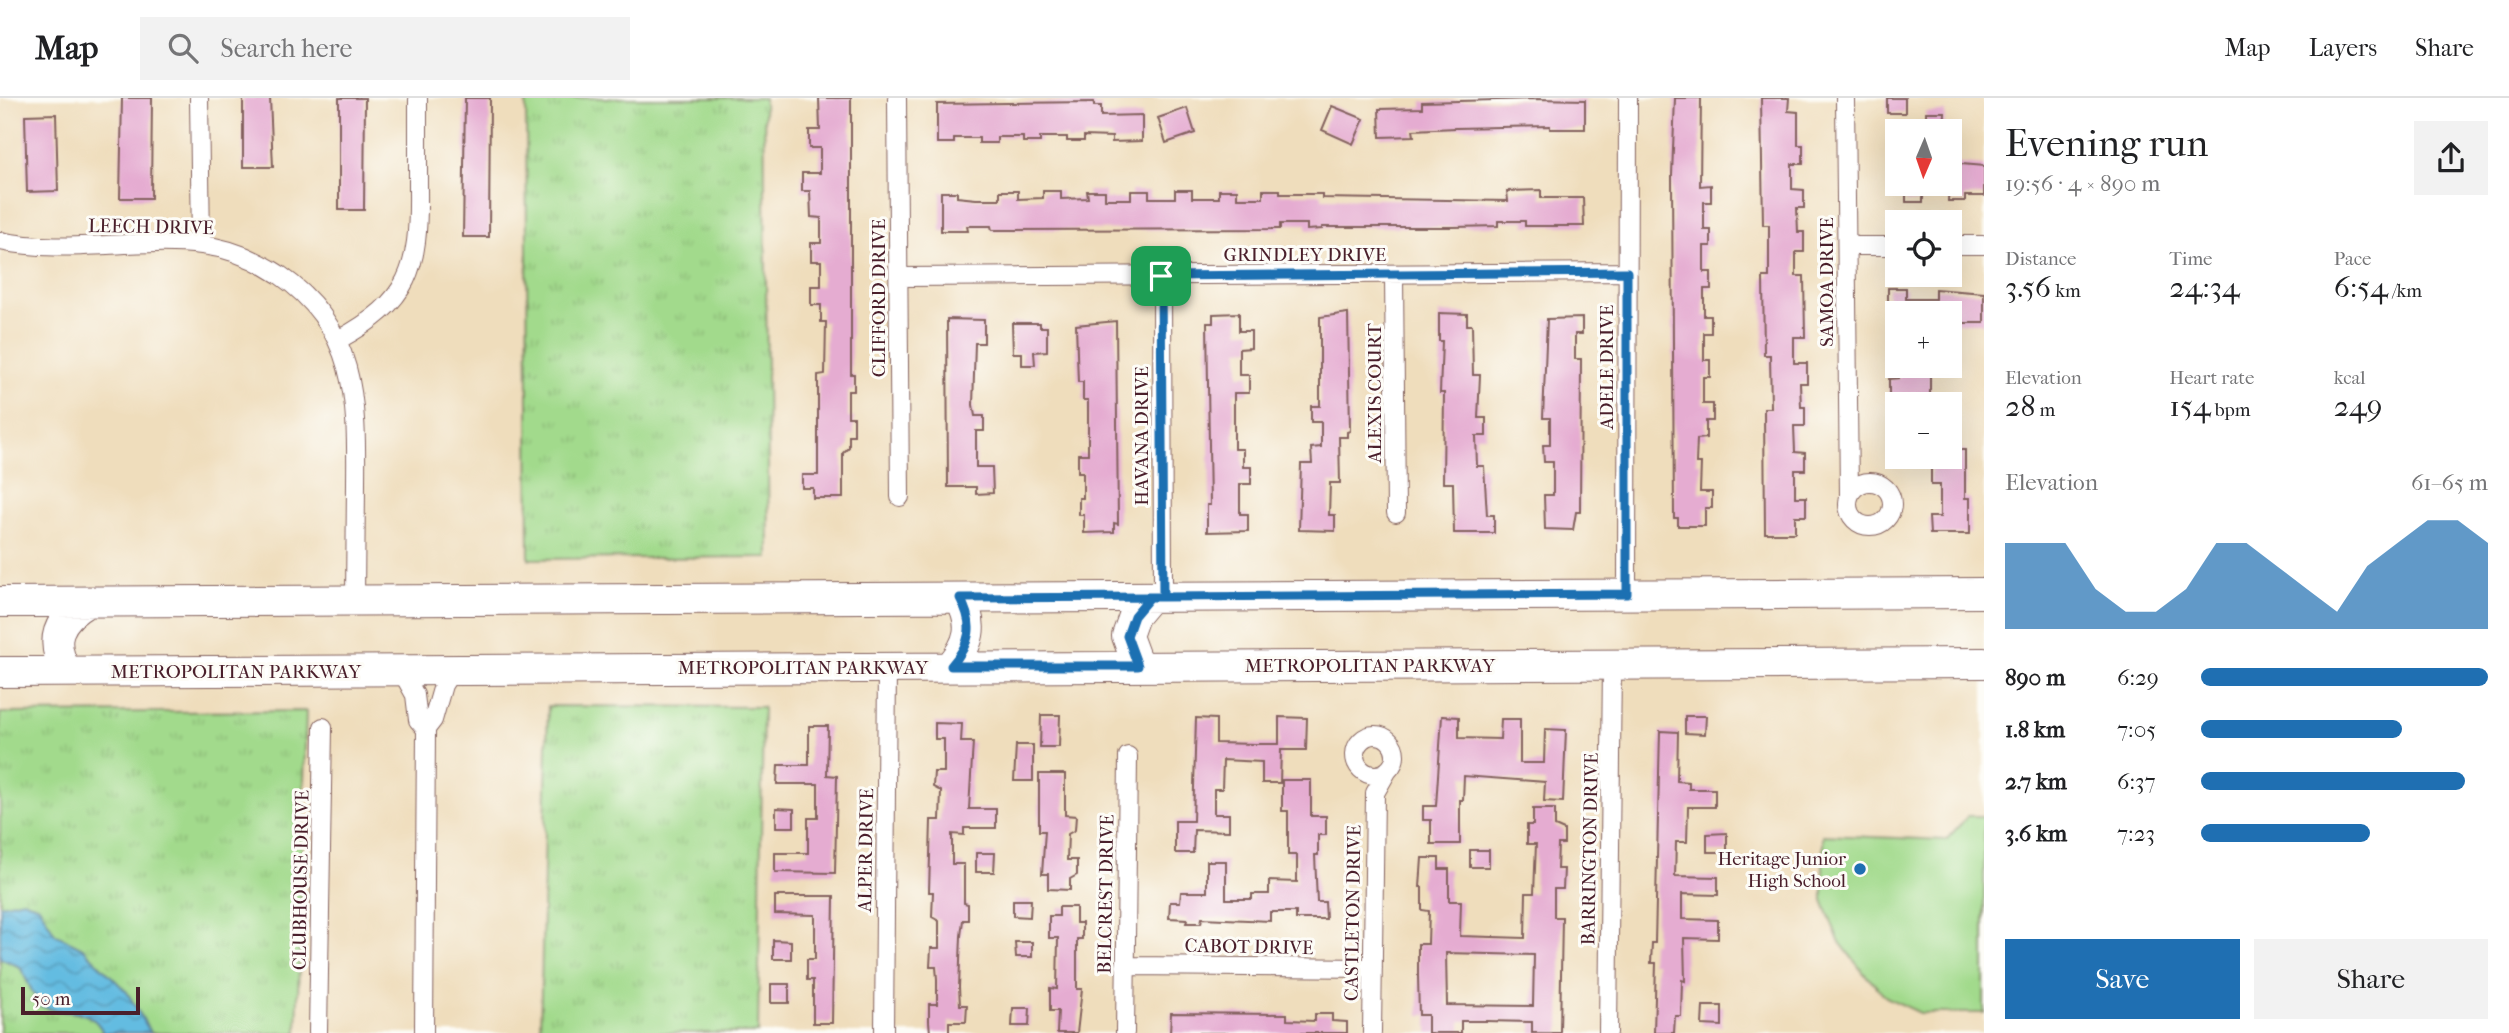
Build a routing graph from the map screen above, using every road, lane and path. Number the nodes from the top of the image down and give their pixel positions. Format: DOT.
graph roads {
  1 [pos="199,98"];
  2 [pos="418,98"];
  3 [pos="898,98"];
  4 [pos="1628,98"];
  5 [pos="1845,98"];
  6 [pos="0,241"];
  7 [pos="201,244"];
  8 [pos="1984,245"];
  9 [pos="1847,246"];
  10 [pos="1885,246"];
  11 [pos="1962,246"];
  12 [pos="1627,272"];
  13 [pos="1394,274"];
  14 [pos="1161,276"];
  15 [pos="899,277"];
  16 [pos="338,340"];
  17 [pos="1849,466"];
  18 [pos="1869,482"];
  19 [pos="901,497"];
  20 [pos="1849,497"];
  21 [pos="1396,513"];
  22 [pos="1984,593"];
  23 [pos="1627,594"];
  24 [pos="1156,597"];
  25 [pos="960,598"];
  26 [pos="355,600"];
  27 [pos="0,602"];
  28 [pos="86,602"];
  29 [pos="1984,663"];
  30 [pos="1612,664"];
  31 [pos="951,666"];
  32 [pos="1138,666"];
  33 [pos="887,667"];
  34 [pos="401,670"];
  35 [pos="453,670"];
  36 [pos="66,671"];
  37 [pos="0,672"];
  38 [pos="323,727"];
  39 [pos="426,729"];
  40 [pos="1128,756"];
  41 [pos="1388,770"];
  42 [pos="1362,771"];
  43 [pos="1375,793"];
  44 [pos="1125,965"];
  45 [pos="1373,968"];
  46 [pos="318,1033"];
  47 [pos="424,1033"];
  48 [pos="884,1033"];
  49 [pos="1125,1033"];
  50 [pos="1372,1033"];
  51 [pos="1608,1033"];
  1 -- 7 [label="street"];
  2 -- 16 [label="street"];
  3 -- 15 [label="street, CLIFFORD DRIVE"];
  4 -- 12 [label="street, ADELE DRIVE"];
  5 -- 9 [label="street, SAMOA DRIVE"];
  6 -- 7 [label="street, LEECH DRIVE"];
  7 -- 16 [label="street, LEECH DRIVE"];
  8 -- 11 [label="street"];
  9 -- 10 [label="street"];
  9 -- 17 [label="street, SAMOA DRIVE"];
  12 -- 13 [label="street, GRINDLEY DRIVE"];
  12 -- 23 [label="street, ADELE DRIVE"];
  13 -- 14 [label="street, GRINDLEY DRIVE"];
  13 -- 21 [label="street, ALEXIS COURT"];
  14 -- 15 [label="street, GRINDLEY DRIVE"];
  14 -- 24 [label="street, HAVANA DRIVE"];
  15 -- 19 [label="street, CLIFFORD DRIVE"];
  16 -- 26 [label="street, LEECH DRIVE"];
  17 -- 18 [label="street"];
  17 -- 20 [label="street, SAMOA DRIVE"];
  18 -- 20 [label="street"];
  18 -- 20 [label="street"];
  22 -- 23 [label="main road"];
  23 -- 24 [label="main road"];
  24 -- 25 [label="main road"];
  24 -- 32 [label="main road"];
  25 -- 26 [label="main road"];
  25 -- 31 [label="main road"];
  26 -- 28 [label="main road"];
  27 -- 28 [label="main road"];
  28 -- 36 [label="main road"];
  29 -- 30 [label="main road, METROPOLITAN PARKWAY"];
  30 -- 32 [label="main road, METROPOLITAN PARKWAY"];
  30 -- 51 [label="street, BARRINGTON DRIVE"];
  31 -- 32 [label="main road, METROPOLITAN PARKWAY"];
  31 -- 33 [label="main road, METROPOLITAN PARKWAY"];
  33 -- 35 [label="main road, METROPOLITAN PARKWAY"];
  33 -- 48 [label="street, ALPER DRIVE"];
  34 -- 35 [label="main road, METROPOLITAN PARKWAY"];
  34 -- 36 [label="main road, METROPOLITAN PARKWAY"];
  34 -- 39 [label="street"];
  35 -- 39 [label="street"];
  36 -- 37 [label="main road, METROPOLITAN PARKWAY"];
  38 -- 46 [label="street, CLUBHOUSE DRIVE"];
  39 -- 47 [label="street"];
  40 -- 44 [label="street, BELCREST DRIVE"];
  41 -- 42 [label="street"];
  41 -- 42 [label="street"];
  41 -- 43 [label="street, CASTLETON DRIVE"];
  42 -- 43 [label="street"];
  43 -- 45 [label="street, CASTLETON DRIVE"];
  44 -- 45 [label="street, CABOT DRIVE"];
  44 -- 49 [label="street, BELCREST DRIVE"];
  45 -- 50 [label="street, CASTLETON DRIVE"];
}
